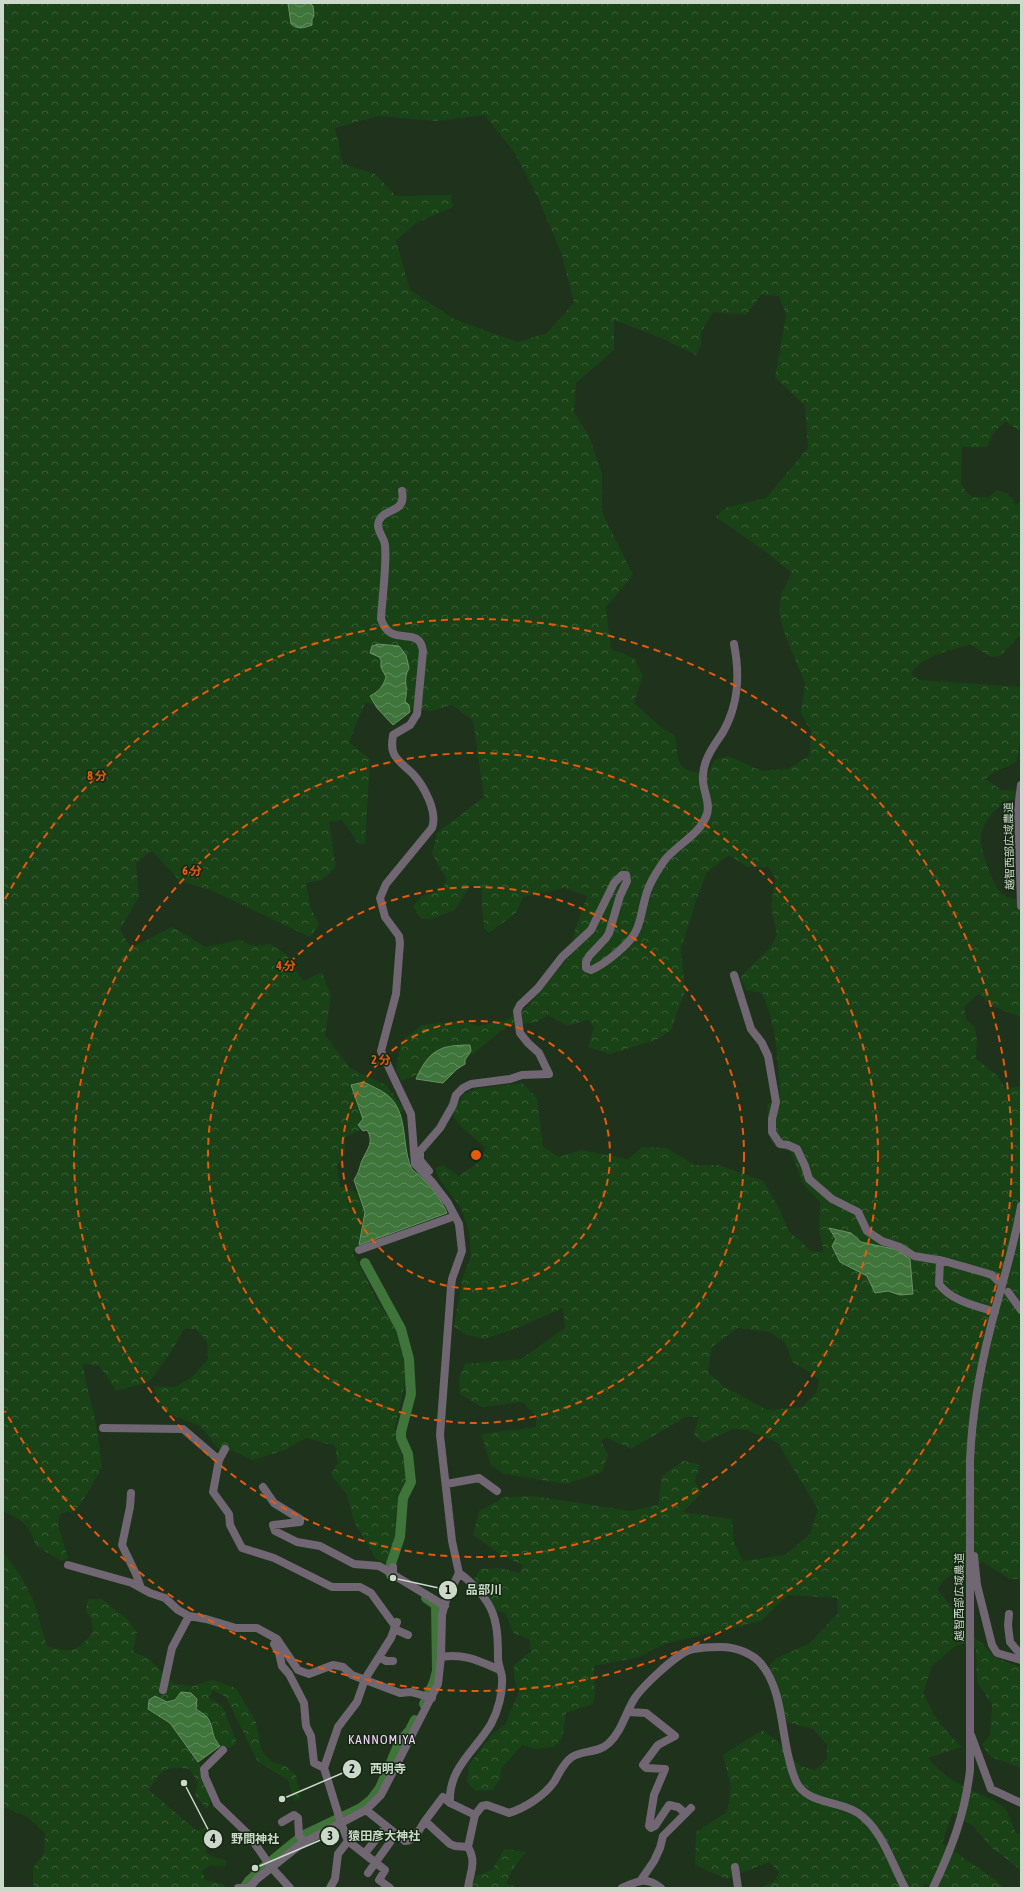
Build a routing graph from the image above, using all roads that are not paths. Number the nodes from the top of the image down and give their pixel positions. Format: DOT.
graph roads {
  1 [pos="402,491"];
  2 [pos="734,644"];
  3 [pos="1021,785"];
  4 [pos="1021,906"];
  5 [pos="734,975"];
  6 [pos="432,1182"];
  7 [pos="1021,1206"];
  8 [pos="455,1216"];
  9 [pos="359,1250"];
  10 [pos="940,1260"];
  11 [pos="998,1281"];
  12 [pos="1008,1292"];
  13 [pos="1021,1310"];
  14 [pos="995,1312"];
  15 [pos="103,1428"];
  16 [pos="225,1449"];
  17 [pos="219,1460"];
  18 [pos="446,1484"];
  19 [pos="263,1487"];
  20 [pos="497,1491"];
  21 [pos="131,1492"];
  22 [pos="970,1553"];
  23 [pos="68,1565"];
  24 [pos="459,1573"];
  25 [pos="141,1588"];
  26 [pos="445,1606"];
  27 [pos="1009,1614"];
  28 [pos="189,1616"];
  29 [pos="396,1626"];
  30 [pos="270,1634"];
  31 [pos="408,1635"];
  32 [pos="1021,1655"];
  33 [pos="379,1656"];
  34 [pos="441,1657"];
  35 [pos="1021,1660"];
  36 [pos="393,1661"];
  37 [pos="500,1670"];
  38 [pos="365,1679"];
  39 [pos="163,1690"];
  40 [pos="432,1698"];
  41 [pos="628,1712"];
  42 [pos="970,1732"];
  43 [pos="223,1750"];
  44 [pos="324,1768"];
  45 [pos="450,1803"];
  46 [pos="1021,1803"];
  47 [pos="366,1810"];
  48 [pos="475,1815"];
  49 [pos="425,1821"];
  50 [pos="282,1822"];
  51 [pos="341,1823"];
  52 [pos="386,1826"];
  53 [pos="396,1834"];
  54 [pos="348,1840"];
  55 [pos="304,1842"];
  56 [pos="468,1847"];
  57 [pos="365,1853"];
  58 [pos="375,1863"];
  59 [pos="271,1867"];
  60 [pos="735,1867"];
  61 [pos="368,1873"];
  62 [pos="641,1880"];
  63 [pos="238,1888"];
  64 [pos="248,1888"];
  65 [pos="290,1888"];
  66 [pos="330,1888"];
  67 [pos="390,1888"];
  68 [pos="468,1888"];
  69 [pos="622,1888"];
  70 [pos="661,1888"];
  71 [pos="738,1888"];
  72 [pos="905,1888"];
  73 [pos="933,1888"];
  1 -- 6 [label="street"];
  2 -- 6 [label="street"];
  3 -- 4 [label="street, 越智西部広域農道"];
  5 -- 10 [label="street"];
  6 -- 8 [label="street"];
  7 -- 14 [label="street, 越智西部広域農道"];
  8 -- 9 [label="street"];
  8 -- 18 [label="street"];
  10 -- 11 [label="street"];
  10 -- 14 [label="street"];
  12 -- 13 [label="street"];
  14 -- 22 [label="street, 越智西部広域農道"];
  15 -- 17 [label="street"];
  16 -- 17 [label="street"];
  17 -- 29 [label="street"];
  18 -- 20 [label="street"];
  18 -- 24 [label="street"];
  19 -- 26 [label="street"];
  21 -- 25 [label="street"];
  22 -- 35 [label="street"];
  22 -- 42 [label="street, 越智西部広域農道"];
  23 -- 25 [label="street"];
  24 -- 26 [label="street"];
  24 -- 37 [label="street"];
  25 -- 28 [label="street"];
  26 -- 34 [label="street"];
  27 -- 32 [label="street"];
  28 -- 30 [label="street"];
  28 -- 39 [label="street"];
  29 -- 31 [label="street"];
  29 -- 33 [label="street"];
  30 -- 38 [label="street"];
  30 -- 44 [label="street"];
  33 -- 36 [label="street"];
  33 -- 38 [label="street"];
  34 -- 37 [label="street"];
  34 -- 40 [label="street"];
  37 -- 45 [label="street"];
  38 -- 40 [label="street"];
  38 -- 44 [label="street"];
  40 -- 47 [label="street"];
  41 -- 48 [label="street"];
  41 -- 62 [label="street"];
  41 -- 72 [label="street"];
  42 -- 46 [label="street"];
  42 -- 73 [label="street, 越智西部広域農道"];
  43 -- 59 [label="street"];
  44 -- 51 [label="street"];
  45 -- 48 [label="street"];
  45 -- 49 [label="street"];
  47 -- 51 [label="street"];
  47 -- 52 [label="street"];
  48 -- 56 [label="street"];
  49 -- 53 [label="street"];
  49 -- 56 [label="street"];
  50 -- 55 [label="street"];
  51 -- 54 [label="street"];
  51 -- 55 [label="street"];
  52 -- 53 [label="street"];
  52 -- 57 [label="street"];
  53 -- 58 [label="street"];
  54 -- 57 [label="street"];
  54 -- 66 [label="street"];
  55 -- 59 [label="street"];
  56 -- 68 [label="street"];
  57 -- 58 [label="street"];
  58 -- 61 [label="street"];
  58 -- 67 [label="street"];
  59 -- 64 [label="street"];
  59 -- 65 [label="street"];
  60 -- 71 [label="street"];
  62 -- 69 [label="street"];
  62 -- 70 [label="street"];
  63 -- 64 [label="street"];
}
